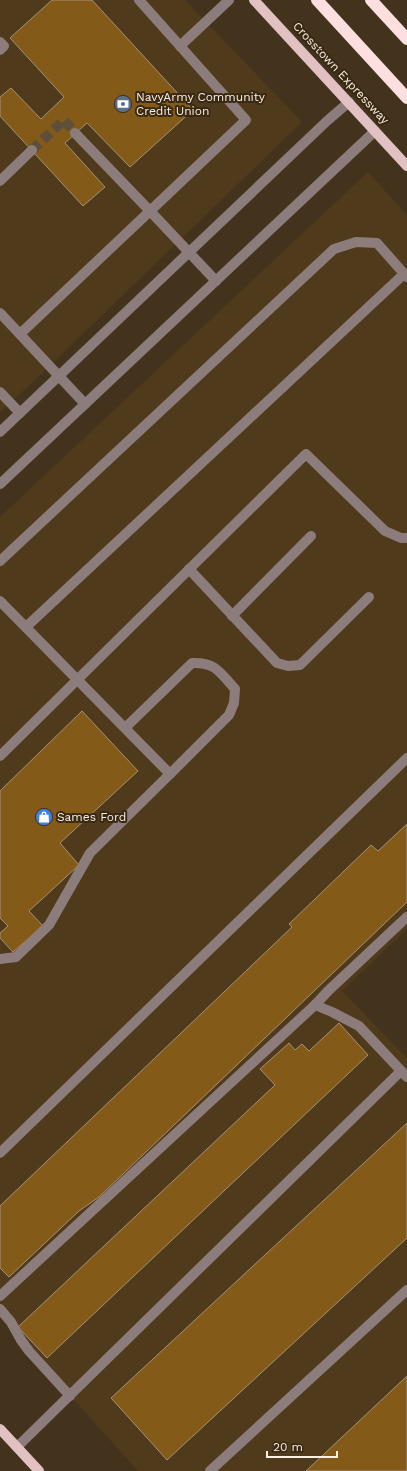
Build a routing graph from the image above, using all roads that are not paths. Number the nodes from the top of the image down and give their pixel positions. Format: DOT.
graph roads {
  1 [pos="139,0"];
  2 [pos="228,0"];
  3 [pos="254,0"];
  4 [pos="317,0"];
  5 [pos="372,0"];
  6 [pos="407,39"];
  7 [pos="0,42"];
  8 [pos="180,46"];
  9 [pos="0,50"];
  10 [pos="407,98"];
  11 [pos="349,102"];
  12 [pos="375,131"];
  13 [pos="75,133"];
  14 [pos="32,150"];
  15 [pos="407,166"];
  16 [pos="0,180"];
  17 [pos="150,211"];
  18 [pos="189,253"];
  19 [pos="406,276"];
  20 [pos="216,281"];
  21 [pos="0,313"];
  22 [pos="20,334"];
  23 [pos="59,377"];
  24 [pos="0,392"];
  25 [pos="85,404"];
  26 [pos="20,413"];
  27 [pos="0,432"];
  28 [pos="0,484"];
  29 [pos="311,536"];
  30 [pos="407,538"];
  31 [pos="0,561"];
  32 [pos="189,570"];
  33 [pos="369,597"];
  34 [pos="0,601"];
  35 [pos="232,616"];
  36 [pos="26,627"];
  37 [pos="77,680"];
  38 [pos="125,728"];
  39 [pos="1,754"];
  40 [pos="407,758"];
  41 [pos="170,774"];
  42 [pos="407,917"];
  43 [pos="0,959"];
  44 [pos="315,1006"];
  45 [pos="404,1074"];
  46 [pos="0,1153"];
  47 [pos="407,1290"];
  48 [pos="0,1296"];
  49 [pos="0,1309"];
  50 [pos="70,1396"];
  51 [pos="0,1429"];
  52 [pos="17,1447"];
  53 [pos="39,1471"];
  54 [pos="210,1471"];
  1 -- 8 [label="street"];
  2 -- 8 [label="street"];
  3 -- 11 [label="main road, Crosstown Expressway"];
  4 -- 10 [label="highway"];
  5 -- 6 [label="highway"];
  7 -- 9 [label="street"];
  8 -- 17 [label="street"];
  11 -- 12 [label="main road, Crosstown Expressway"];
  11 -- 18 [label="street"];
  12 -- 15 [label="main road, Crosstown Expressway"];
  12 -- 20 [label="street"];
  13 -- 17 [label="street"];
  14 -- 16 [label="street"];
  17 -- 18 [label="street"];
  17 -- 22 [label="street"];
  18 -- 20 [label="street"];
  18 -- 23 [label="street"];
  19 -- 31 [label="street"];
  19 -- 36 [label="street"];
  20 -- 25 [label="street"];
  21 -- 22 [label="street"];
  22 -- 23 [label="street"];
  23 -- 25 [label="street"];
  23 -- 26 [label="street"];
  24 -- 26 [label="street"];
  25 -- 28 [label="street"];
  26 -- 27 [label="street"];
  29 -- 35 [label="street"];
  30 -- 32 [label="street"];
  32 -- 35 [label="street"];
  32 -- 37 [label="street"];
  33 -- 35 [label="street"];
  34 -- 36 [label="street"];
  36 -- 37 [label="street"];
  37 -- 38 [label="street"];
  37 -- 39 [label="street"];
  38 -- 41 [label="street"];
  38 -- 41 [label="street"];
  40 -- 46 [label="street"];
  41 -- 43 [label="street"];
  42 -- 44 [label="street"];
  44 -- 45 [label="street"];
  44 -- 48 [label="street"];
  45 -- 50 [label="street"];
  47 -- 54 [label="street"];
  49 -- 50 [label="street"];
  50 -- 52 [label="street"];
  51 -- 52 [label="main road"];
  52 -- 53 [label="main road"];
}
